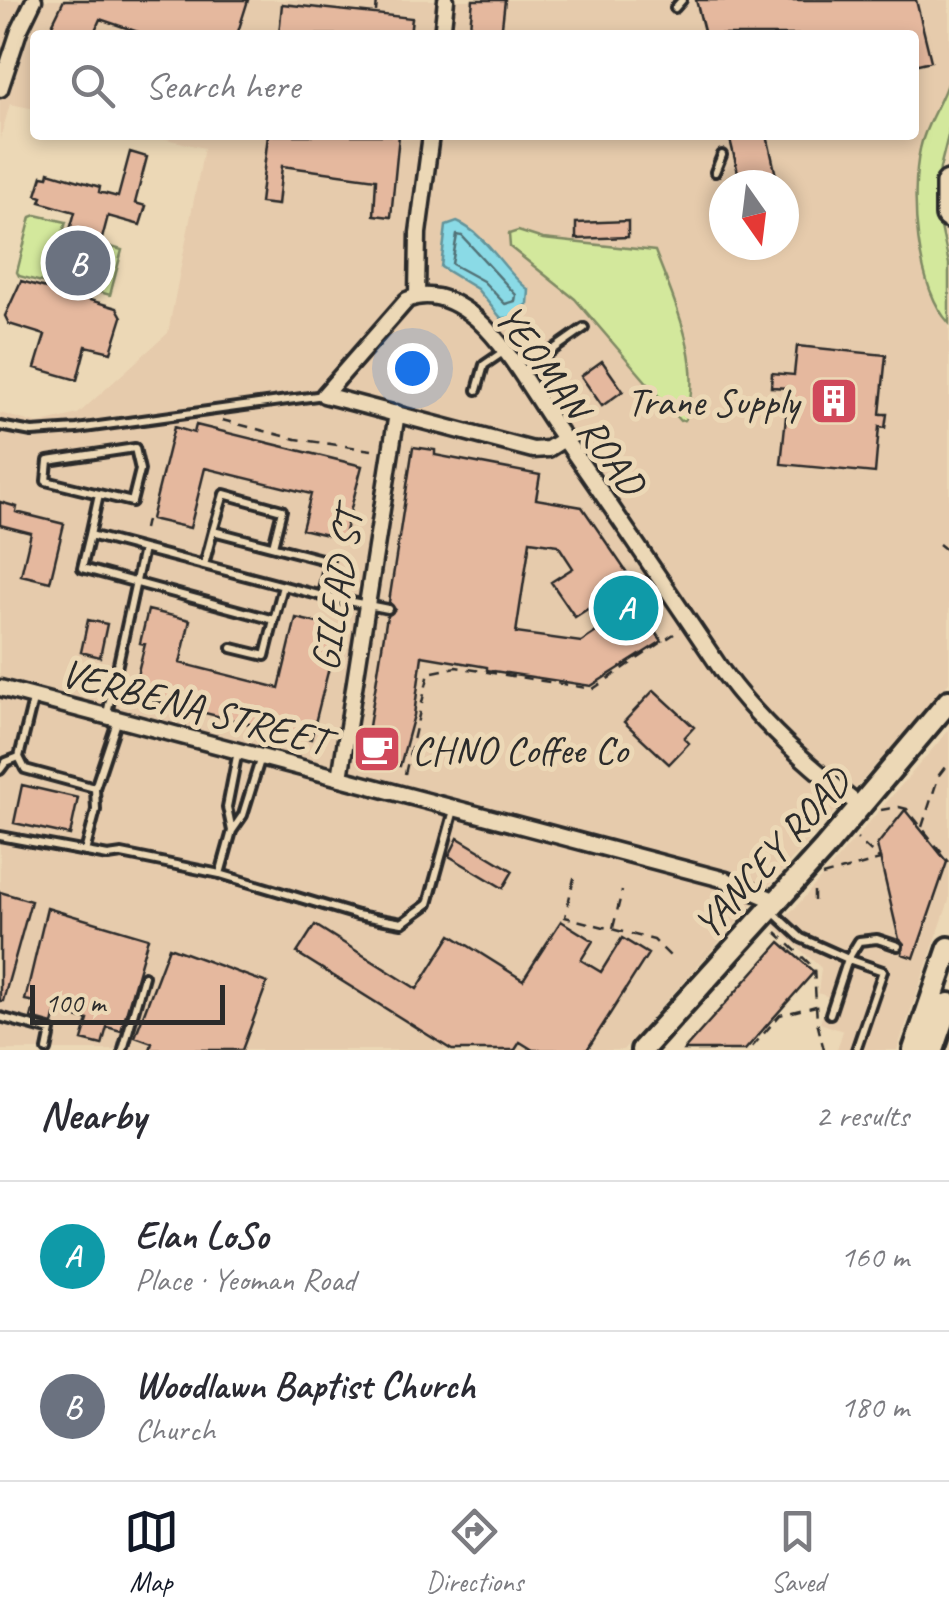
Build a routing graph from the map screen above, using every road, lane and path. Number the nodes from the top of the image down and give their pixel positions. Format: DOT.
graph roads {
  1 [pos="34,0"];
  2 [pos="376,0"];
  3 [pos="446,0"];
  4 [pos="682,0"];
  5 [pos="675,8"];
  6 [pos="376,12"];
  7 [pos="443,30"];
  8 [pos="0,89"];
  9 [pos="430,140"];
  10 [pos="722,155"];
  11 [pos="716,170"];
  12 [pos="949,184"];
  13 [pos="949,215"];
  14 [pos="417,296"];
  15 [pos="584,328"];
  16 [pos="504,351"];
  17 [pos="519,374"];
  18 [pos="477,390"];
  19 [pos="324,395"];
  20 [pos="397,413"];
  21 [pos="218,419"];
  22 [pos="0,426"];
  23 [pos="564,439"];
  24 [pos="372,450"];
  25 [pos="99,494"];
  26 [pos="146,520"];
  27 [pos="144,529"];
  28 [pos="213,531"];
  29 [pos="90,535"];
  30 [pos="939,544"];
  31 [pos="273,546"];
  32 [pos="143,549"];
  33 [pos="949,552"];
  34 [pos="204,565"];
  35 [pos="135,584"];
  36 [pos="283,586"];
  37 [pos="322,596"];
  38 [pos="366,606"];
  39 [pos="388,610"];
  40 [pos="274,620"];
  41 [pos="674,634"];
  42 [pos="232,648"];
  43 [pos="0,688"];
  44 [pos="34,696"];
  45 [pos="949,700"];
  46 [pos="113,716"];
  47 [pos="238,749"];
  48 [pos="262,756"];
  49 [pos="19,757"];
  50 [pos="949,762"];
  51 [pos="0,770"];
  52 [pos="404,774"];
  53 [pos="340,778"];
  54 [pos="96,788"];
  55 [pos="454,808"];
  56 [pos="870,808"];
  57 [pos="922,828"];
  58 [pos="232,831"];
  59 [pos="852,835"];
  60 [pos="0,836"];
  61 [pos="85,852"];
  62 [pos="949,862"];
  63 [pos="220,874"];
  64 [pos="574,878"];
  65 [pos="622,891"];
  66 [pos="814,901"];
  67 [pos="773,905"];
  68 [pos="613,930"];
  69 [pos="776,932"];
  70 [pos="898,946"];
  71 [pos="949,948"];
  72 [pos="672,958"];
  73 [pos="848,959"];
  74 [pos="144,976"];
  75 [pos="949,1004"];
  76 [pos="817,1006"];
  77 [pos="830,1014"];
  78 [pos="0,1016"];
  79 [pos="752,1047"];
  80 [pos="47,1050"];
  81 [pos="123,1050"];
  82 [pos="642,1050"];
  83 [pos="824,1050"];
  84 [pos="856,1050"];
  85 [pos="914,1050"];
  86 [pos="933,1050"];
  1 -- 8 [label="street"];
  2 -- 6 [label="path"];
  3 -- 7 [label="street"];
  4 -- 5 [label="lane"];
  9 -- 14 [label="street"];
  10 -- 11 [label="lane"];
  12 -- 13 [label="highway"];
  14 -- 16 [label="street, YEOMAN ROAD"];
  14 -- 19 [label="street"];
  15 -- 17 [label="lane"];
  16 -- 17 [label="street, YEOMAN ROAD"];
  16 -- 18 [label="lane"];
  17 -- 23 [label="street, YEOMAN ROAD"];
  19 -- 20 [label="street"];
  19 -- 22 [label="lane"];
  20 -- 23 [label="street"];
  20 -- 38 [label="street, GILEAD ST"];
  21 -- 24 [label="path"];
  23 -- 56 [label="street, YEOMAN ROAD"];
  25 -- 25 [label="lane"];
  25 -- 29 [label="lane"];
  26 -- 27 [label="path"];
  28 -- 31 [label="lane"];
  28 -- 31 [label="lane"];
  28 -- 34 [label="lane"];
  29 -- 32 [label="lane"];
  29 -- 35 [label="lane"];
  30 -- 33 [label="path"];
  31 -- 37 [label="lane"];
  32 -- 34 [label="lane"];
  32 -- 35 [label="lane"];
  34 -- 36 [label="lane"];
  35 -- 40 [label="lane"];
  35 -- 46 [label="lane"];
  36 -- 37 [label="lane"];
  36 -- 40 [label="lane"];
  37 -- 38 [label="lane"];
  38 -- 39 [label="lane"];
  38 -- 53 [label="street, GILEAD ST"];
  40 -- 42 [label="lane"];
  41 -- 52 [label="path"];
  43 -- 44 [label="street, VERBENA STREET"];
  44 -- 46 [label="street, VERBENA STREET"];
  44 -- 49 [label="lane"];
  45 -- 56 [label="street, YANCEY ROAD"];
  46 -- 47 [label="street, VERBENA STREET"];
  46 -- 54 [label="lane"];
  47 -- 48 [label="street, VERBENA STREET"];
  47 -- 58 [label="lane"];
  48 -- 53 [label="street, VERBENA STREET"];
  48 -- 58 [label="lane"];
  49 -- 51 [label="lane"];
  49 -- 54 [label="lane"];
  50 -- 57 [label="path"];
  53 -- 55 [label="street, VERBENA STREET"];
  54 -- 61 [label="lane"];
  55 -- 63 [label="lane"];
  55 -- 67 [label="street, VERBENA STREET"];
  56 -- 57 [label="path"];
  56 -- 67 [label="street, YANCEY ROAD"];
  57 -- 62 [label="path"];
  58 -- 63 [label="lane"];
  59 -- 66 [label="path"];
  60 -- 61 [label="lane"];
  61 -- 63 [label="lane"];
  64 -- 68 [label="path"];
  65 -- 68 [label="path"];
  67 -- 73 [label="lane"];
  67 -- 82 [label="street, YANCEY ROAD"];
  68 -- 72 [label="path"];
  69 -- 76 [label="path"];
  70 -- 73 [label="lane"];
  71 -- 85 [label="street"];
  73 -- 77 [label="lane"];
  73 -- 84 [label="lane"];
  74 -- 81 [label="lane"];
  75 -- 86 [label="street"];
  76 -- 79 [label="path"];
  76 -- 83 [label="path"];
  78 -- 80 [label="lane"];
}
